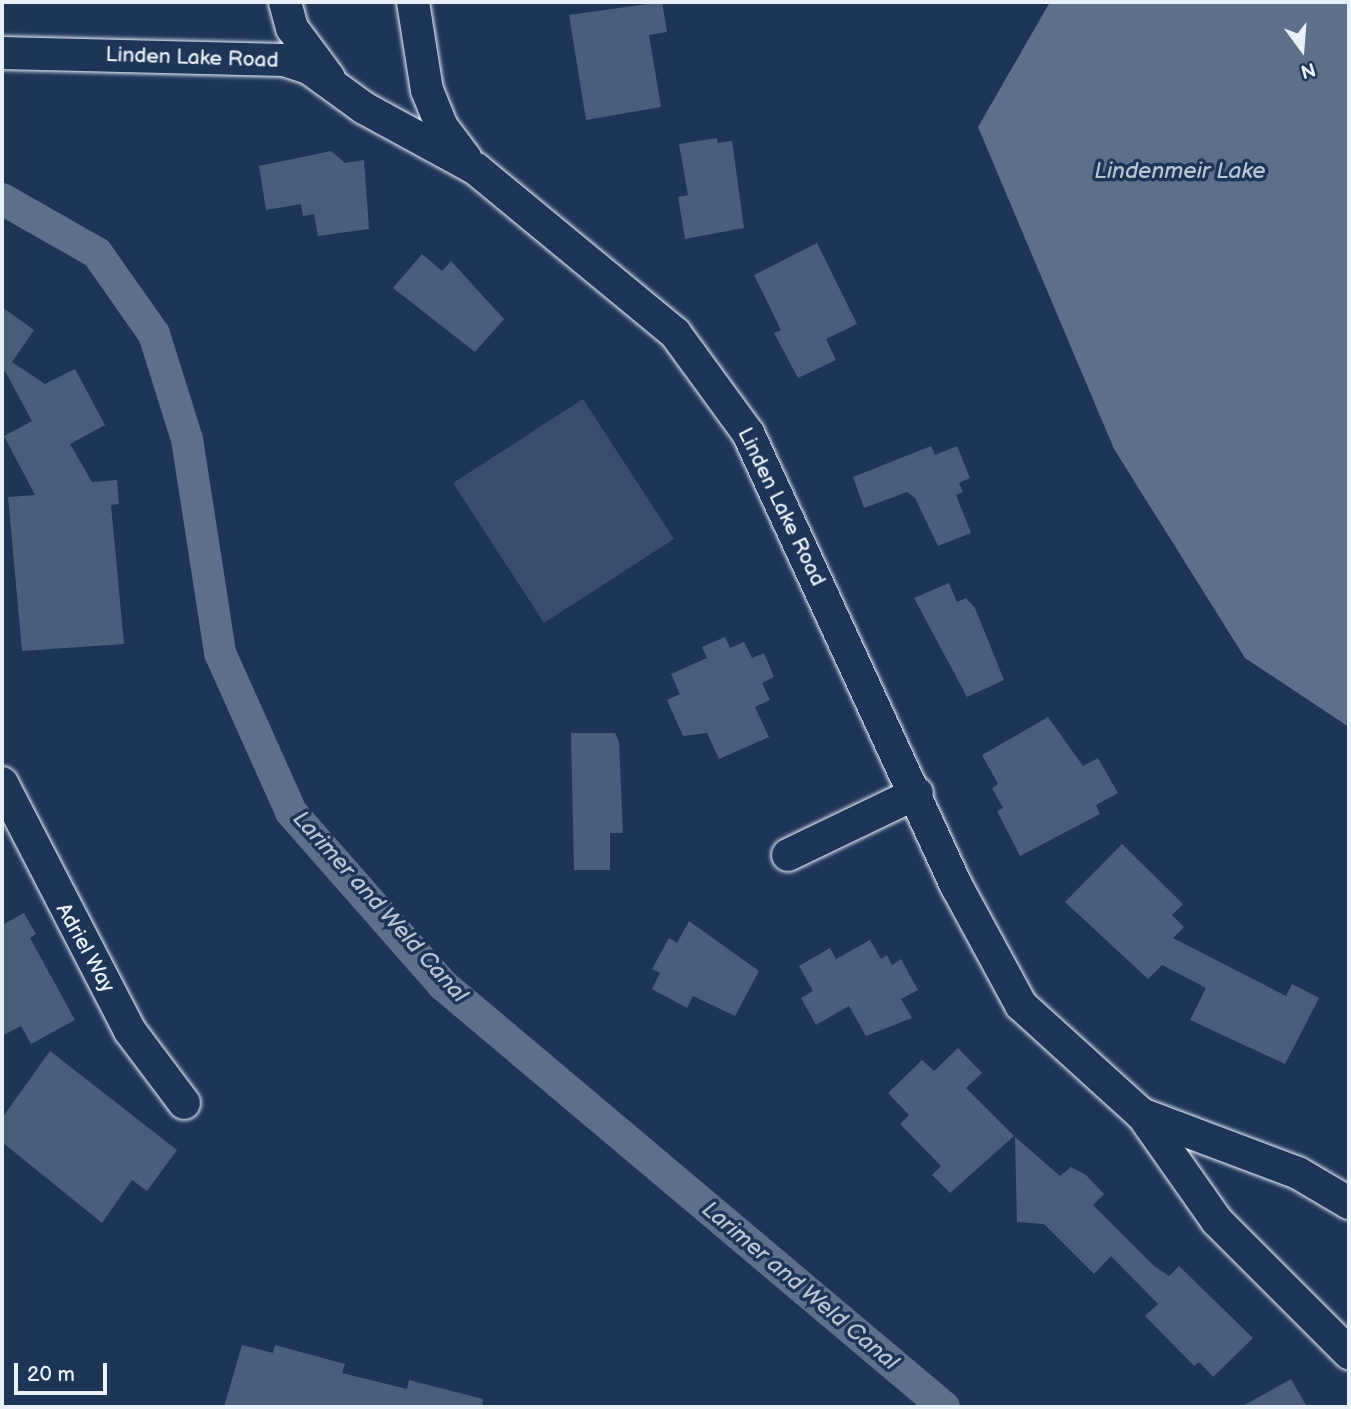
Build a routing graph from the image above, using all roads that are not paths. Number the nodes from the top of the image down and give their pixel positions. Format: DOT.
graph roads {
  1 [pos="285,2"];
  2 [pos="412,2"];
  3 [pos="2,53"];
  4 [pos="335,86"];
  5 [pos="476,169"];
  6 [pos="2,783"];
  7 [pos="917,793"];
  8 [pos="788,855"];
  9 [pos="184,1103"];
  10 [pos="1141,1114"];
  11 [pos="1349,1203"];
  12 [pos="1349,1353"];
  1 -- 4 [label="street"];
  2 -- 5 [label="street"];
  3 -- 4 [label="street, Linden Lake Road"];
  4 -- 5 [label="street, Linden Lake Road"];
  5 -- 7 [label="street, Linden Lake Road"];
  6 -- 9 [label="street, Adriel Way"];
  7 -- 8 [label="street"];
  7 -- 10 [label="street, Linden Lake Road"];
  10 -- 11 [label="street, Linden Lake Road"];
  10 -- 12 [label="street, Linden Lake Road"];
}
